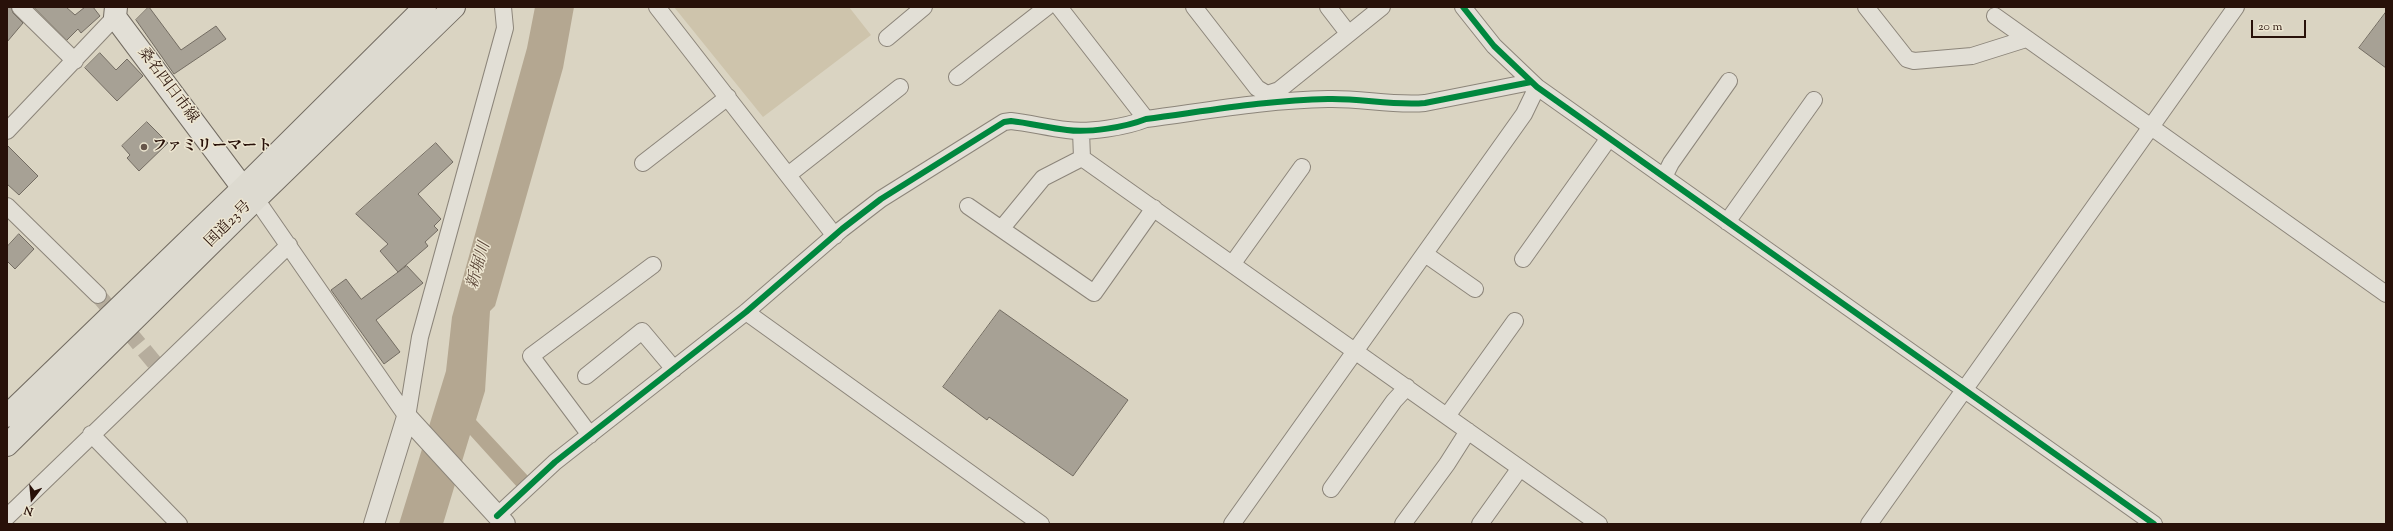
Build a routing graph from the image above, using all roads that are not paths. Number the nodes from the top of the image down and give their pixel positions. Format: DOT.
graph roads {
  1 [pos="20,7"];
  2 [pos="425,7"];
  3 [pos="454,7"];
  4 [pos="503,7"];
  5 [pos="657,7"];
  6 [pos="924,7"];
  7 [pos="1047,7"];
  8 [pos="1059,7"];
  9 [pos="1194,7"];
  10 [pos="1328,7"];
  11 [pos="1382,7"];
  12 [pos="1463,7"];
  13 [pos="1866,7"];
  14 [pos="2236,7"];
  15 [pos="116,12"];
  16 [pos="1995,16"];
  17 [pos="1348,33"];
  18 [pos="887,38"];
  19 [pos="2026,39"];
  20 [pos="75,61"];
  21 [pos="957,77"];
  22 [pos="1729,81"];
  23 [pos="1534,85"];
  24 [pos="900,87"];
  25 [pos="728,96"];
  26 [pos="1267,98"];
  27 [pos="1814,100"];
  28 [pos="1146,119"];
  29 [pos="2150,126"];
  30 [pos="7,131"];
  31 [pos="1081,131"];
  32 [pos="1609,138"];
  33 [pos="1082,158"];
  34 [pos="643,163"];
  35 [pos="1302,167"];
  36 [pos="788,175"];
  37 [pos="1664,177"];
  38 [pos="249,194"];
  39 [pos="7,206"];
  40 [pos="968,206"];
  41 [pos="1154,208"];
  42 [pos="1727,222"];
  43 [pos="1002,228"];
  44 [pos="835,236"];
  45 [pos="289,245"];
  46 [pos="1425,254"];
  47 [pos="1523,259"];
  48 [pos="1233,263"];
  49 [pos="653,265"];
  50 [pos="1475,289"];
  51 [pos="2386,294"];
  52 [pos="98,295"];
  53 [pos="746,312"];
  54 [pos="1515,321"];
  55 [pos="1356,350"];
  56 [pos="674,370"];
  57 [pos="586,376"];
  58 [pos="1407,387"];
  59 [pos="1964,390"];
  60 [pos="7,416"];
  61 [pos="1447,416"];
  62 [pos="407,417"];
  63 [pos="1468,431"];
  64 [pos="91,434"];
  65 [pos="590,435"];
  66 [pos="7,445"];
  67 [pos="1520,468"];
  68 [pos="1331,489"];
  69 [pos="7,517"];
  70 [pos="501,520"];
  71 [pos="179,524"];
  72 [pos="374,524"];
  73 [pos="1041,524"];
  74 [pos="1232,524"];
  75 [pos="1403,524"];
  76 [pos="1480,524"];
  77 [pos="1600,524"];
  78 [pos="1869,524"];
  79 [pos="2154,524"];
  1 -- 20 [label="street"];
  2 -- 38 [label="highway, 国道23号"];
  3 -- 38 [label="highway, 国道23号"];
  4 -- 62 [label="street"];
  5 -- 25 [label="street"];
  6 -- 18 [label="street"];
  7 -- 21 [label="street"];
  8 -- 28 [label="street"];
  9 -- 26 [label="street"];
  10 -- 17 [label="street"];
  11 -- 17 [label="street"];
  12 -- 23 [label="street"];
  13 -- 19 [label="street"];
  14 -- 29 [label="street"];
  15 -- 20 [label="street"];
  15 -- 38 [label="main road, 桑名四日市線"];
  16 -- 19 [label="street"];
  17 -- 26 [label="street"];
  19 -- 29 [label="street"];
  20 -- 30 [label="street"];
  22 -- 37 [label="street"];
  23 -- 26 [label="street"];
  23 -- 32 [label="street"];
  23 -- 46 [label="street"];
  24 -- 36 [label="street"];
  25 -- 34 [label="street"];
  25 -- 36 [label="street"];
  26 -- 28 [label="street"];
  27 -- 42 [label="street"];
  28 -- 31 [label="street"];
  29 -- 51 [label="street"];
  29 -- 59 [label="street"];
  31 -- 33 [label="street"];
  31 -- 44 [label="street"];
  32 -- 37 [label="street"];
  32 -- 47 [label="street"];
  33 -- 41 [label="street"];
  33 -- 43 [label="street"];
  35 -- 48 [label="street"];
  36 -- 44 [label="street"];
  37 -- 42 [label="street"];
  38 -- 45 [label="street"];
  38 -- 60 [label="highway, 国道23号"];
  38 -- 66 [label="highway, 国道23号"];
  39 -- 52 [label="street"];
  40 -- 43 [label="street"];
  41 -- 43 [label="street"];
  41 -- 48 [label="street"];
  42 -- 59 [label="street"];
  44 -- 53 [label="street"];
  45 -- 62 [label="street"];
  45 -- 64 [label="street"];
  46 -- 50 [label="street"];
  46 -- 55 [label="street"];
  48 -- 55 [label="street"];
  49 -- 65 [label="street"];
  53 -- 56 [label="street"];
  53 -- 73 [label="street"];
  54 -- 61 [label="street"];
  55 -- 58 [label="street"];
  55 -- 74 [label="street"];
  56 -- 57 [label="street"];
  56 -- 65 [label="street"];
  58 -- 61 [label="street"];
  58 -- 68 [label="street"];
  59 -- 78 [label="street"];
  59 -- 79 [label="street"];
  61 -- 63 [label="street"];
  62 -- 70 [label="street"];
  62 -- 72 [label="street"];
  63 -- 67 [label="street"];
  63 -- 75 [label="street"];
  64 -- 69 [label="street"];
  64 -- 71 [label="street"];
  65 -- 70 [label="street"];
  67 -- 76 [label="street"];
  67 -- 77 [label="street"];
}
